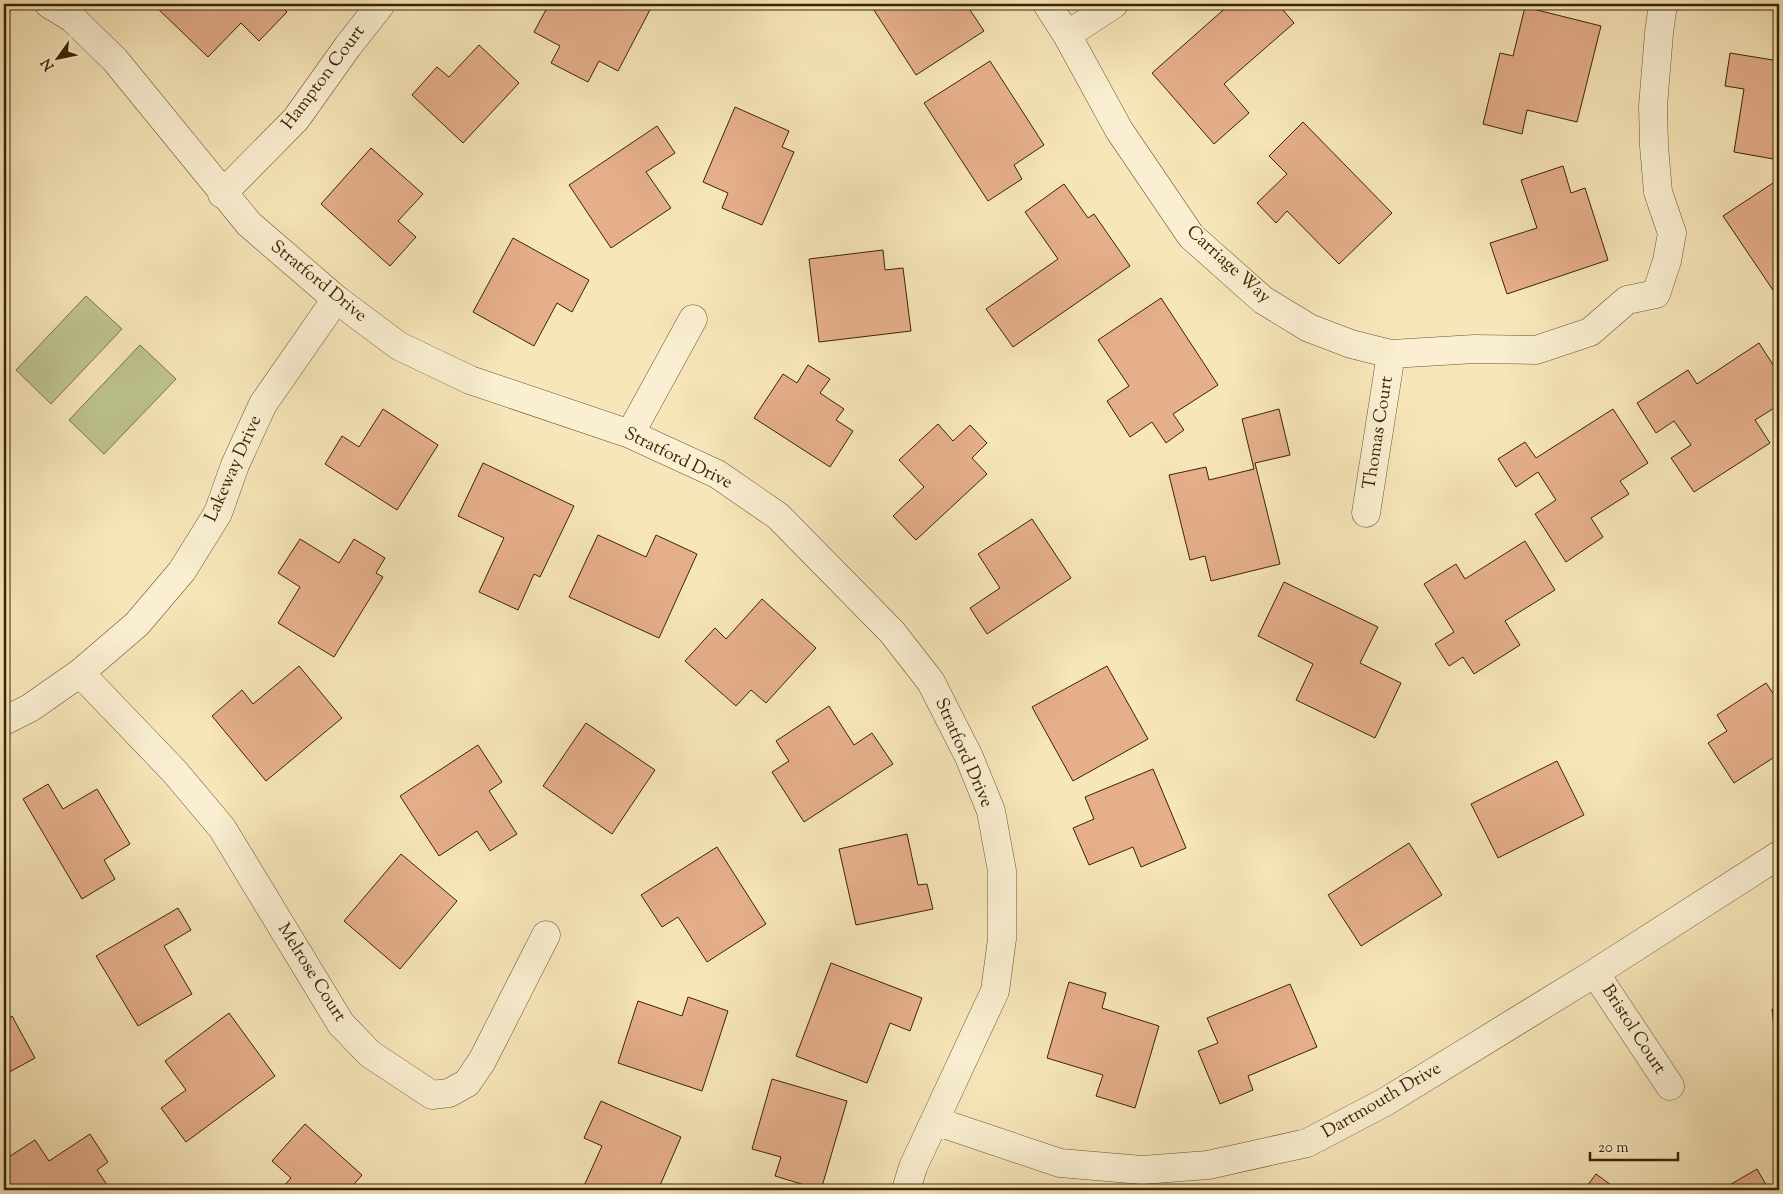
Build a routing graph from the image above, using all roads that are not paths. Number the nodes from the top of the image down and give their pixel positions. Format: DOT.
graph roads {
  1 [pos="49,4"];
  2 [pos="381,4"];
  3 [pos="1047,4"];
  4 [pos="1114,4"];
  5 [pos="1664,4"];
  6 [pos="1066,35"];
  7 [pos="222,194"];
  8 [pos="336,298"];
  9 [pos="693,319"];
  10 [pos="1391,354"];
  11 [pos="630,434"];
  12 [pos="1366,513"];
  13 [pos="80,673"];
  14 [pos="4,721"];
  15 [pos="1779,855"];
  16 [pos="546,934"];
  17 [pos="1596,974"];
  18 [pos="1670,1086"];
  19 [pos="935,1121"];
  20 [pos="906,1190"];
  1 -- 7 [label="street, Stratford Drive"];
  2 -- 7 [label="street, Hampton Court"];
  3 -- 6 [label="street, Carriage Way"];
  4 -- 6 [label="street"];
  5 -- 10 [label="street, Carriage Way"];
  6 -- 10 [label="street, Carriage Way"];
  7 -- 8 [label="street, Stratford Drive"];
  8 -- 11 [label="street, Stratford Drive"];
  8 -- 13 [label="street, Lakeway Drive"];
  9 -- 11 [label="street"];
  10 -- 12 [label="street, Thomas Court"];
  11 -- 19 [label="street, Stratford Drive"];
  13 -- 14 [label="street, Lakeway Drive"];
  13 -- 16 [label="street, Melrose Court"];
  15 -- 17 [label="street, Dartmouth Drive"];
  17 -- 18 [label="street, Bristol Court"];
  17 -- 19 [label="street, Dartmouth Drive"];
  19 -- 20 [label="street, Stratford Drive"];
}
